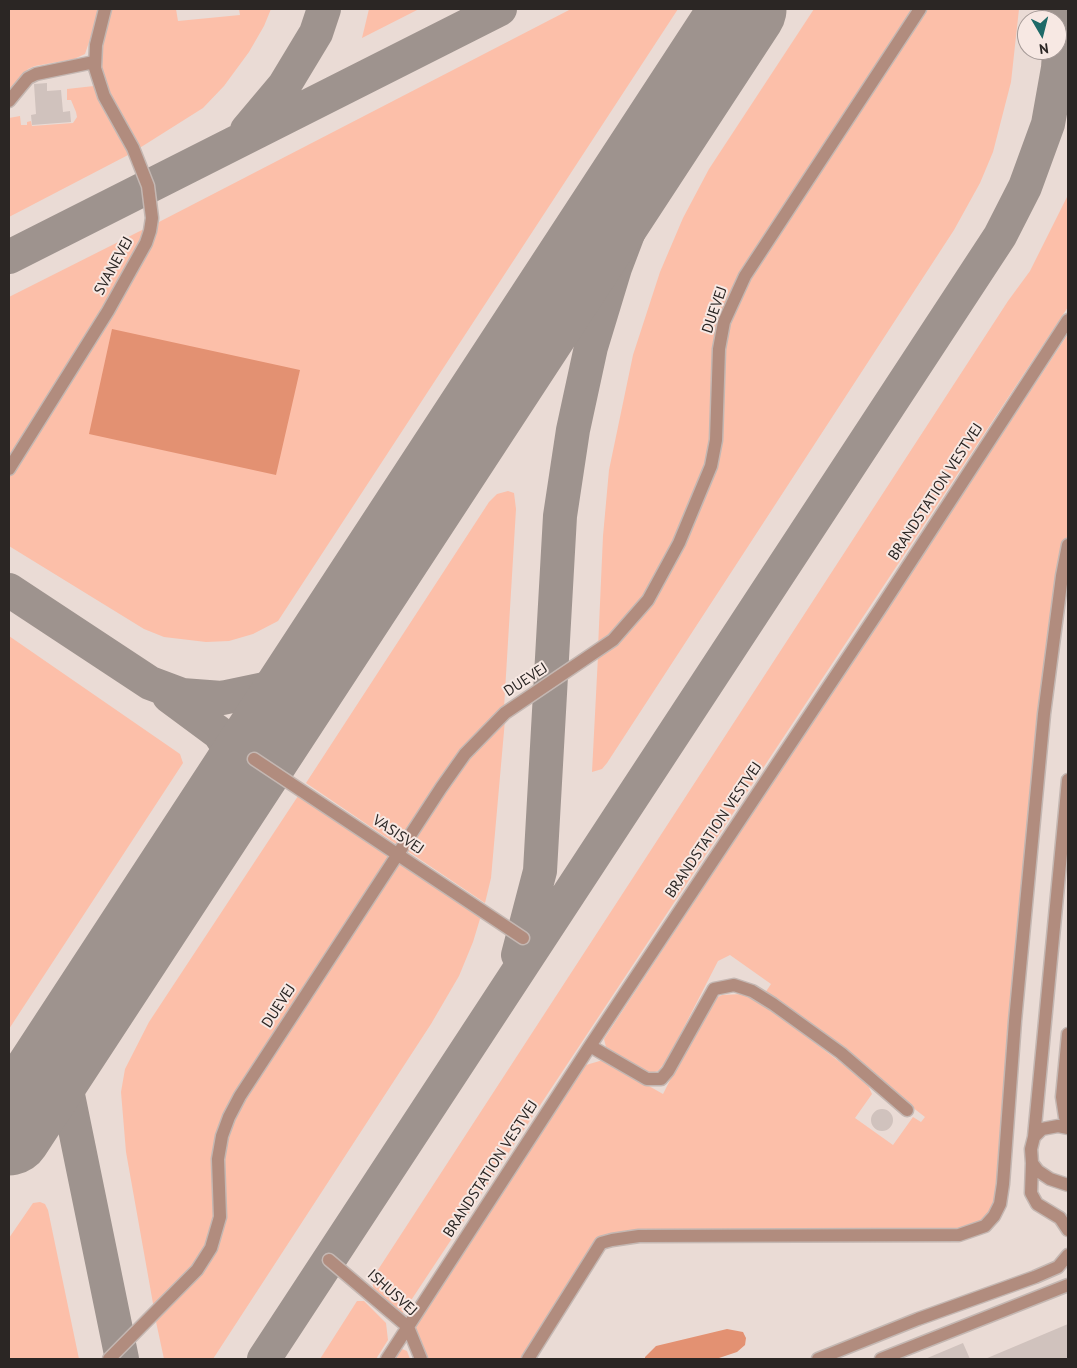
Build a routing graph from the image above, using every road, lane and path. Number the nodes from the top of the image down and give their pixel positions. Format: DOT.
graph roads {
  1 [pos="106,9"];
  2 [pos="920,9"];
  3 [pos="94,62"];
  4 [pos="9,101"];
  5 [pos="1068,320"];
  6 [pos="9,469"];
  7 [pos="1068,545"];
  8 [pos="254,759"];
  9 [pos="1068,780"];
  10 [pos="398,854"];
  11 [pos="523,938"];
  12 [pos="1068,1034"];
  13 [pos="590,1046"];
  14 [pos="907,1110"];
  15 [pos="1068,1122"];
  16 [pos="1068,1128"];
  17 [pos="1034,1137"];
  18 [pos="1032,1163"];
  19 [pos="1068,1185"];
  20 [pos="1068,1230"];
  21 [pos="1068,1255"];
  22 [pos="329,1260"];
  23 [pos="1068,1286"];
  24 [pos="408,1327"];
  25 [pos="109,1359"];
  26 [pos="387,1359"];
  27 [pos="420,1359"];
  28 [pos="528,1359"];
  29 [pos="818,1359"];
  30 [pos="881,1359"];
  1 -- 3 [label="lane"];
  2 -- 10 [label="lane, DUEVEJ"];
  3 -- 4 [label="lane"];
  3 -- 6 [label="lane, SVANEVEJ"];
  5 -- 13 [label="lane, BRANDSTATION VESTVEJ"];
  7 -- 28 [label="lane"];
  8 -- 10 [label="lane, VASISVEJ"];
  9 -- 17 [label="lane"];
  10 -- 11 [label="lane, VASISVEJ"];
  10 -- 25 [label="lane, DUEVEJ"];
  12 -- 15 [label="lane"];
  13 -- 14 [label="lane"];
  13 -- 24 [label="lane, BRANDSTATION VESTVEJ"];
  16 -- 17 [label="lane"];
  17 -- 18 [label="lane"];
  18 -- 19 [label="lane"];
  18 -- 20 [label="lane"];
  21 -- 29 [label="lane"];
  22 -- 24 [label="lane, ISHUSVEJ"];
  23 -- 30 [label="lane"];
  24 -- 26 [label="lane, BRANDSTATION VESTVEJ"];
  24 -- 27 [label="lane, ISHUSVEJ"];
}
